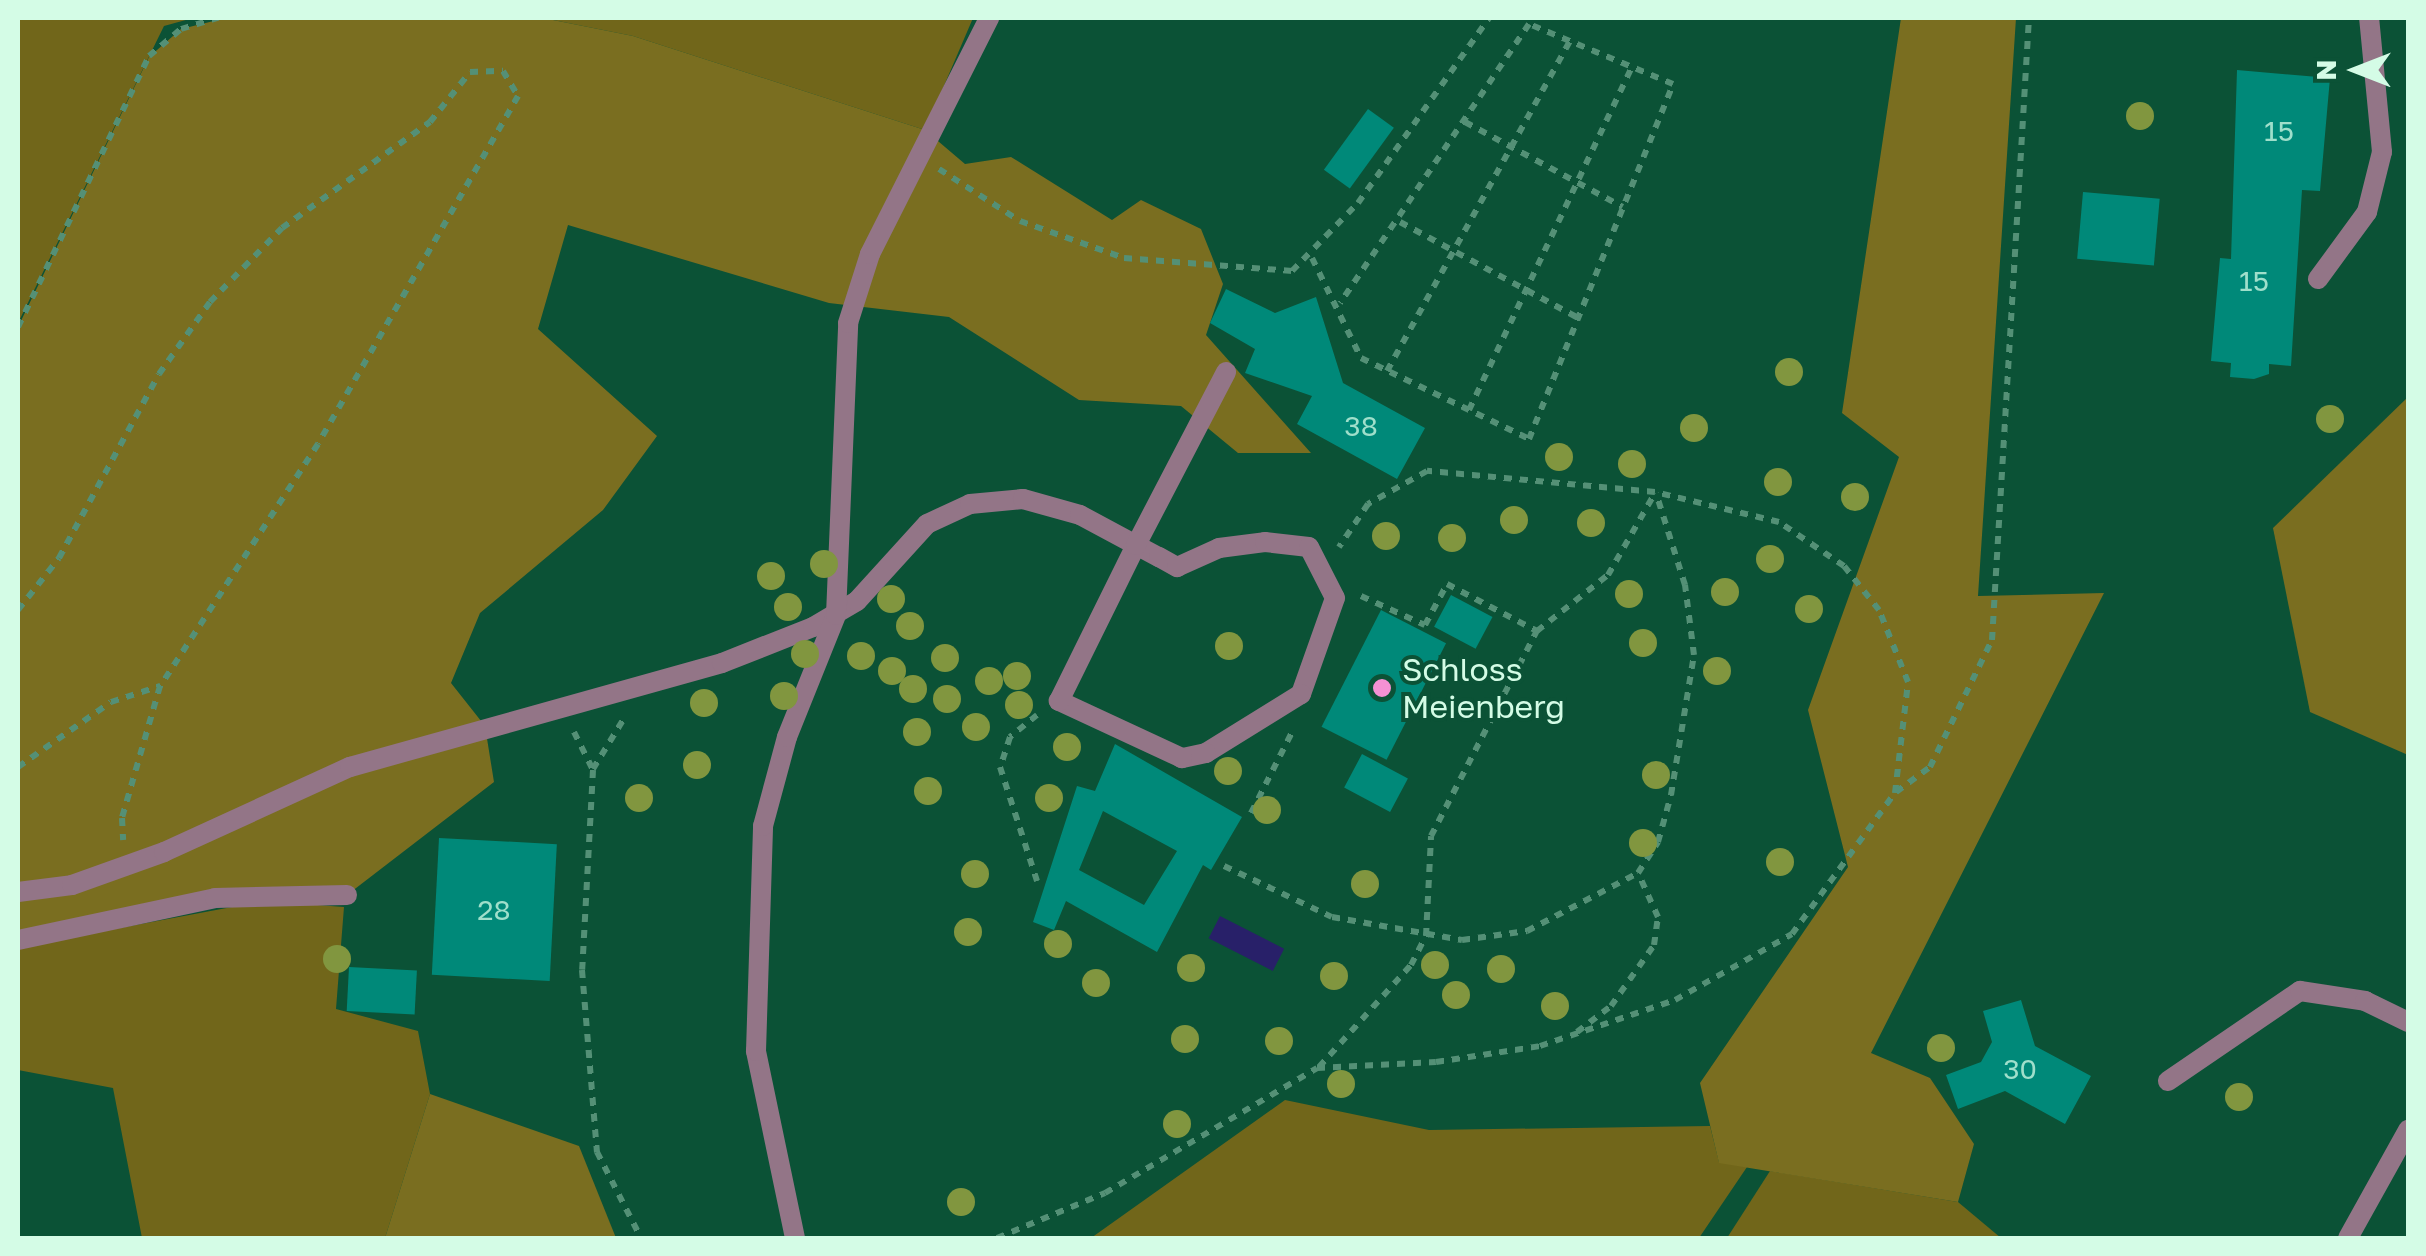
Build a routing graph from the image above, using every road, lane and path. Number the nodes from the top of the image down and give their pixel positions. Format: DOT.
graph roads {
  1 [pos="218,18"];
  2 [pos="989,18"];
  3 [pos="1489,18"];
  4 [pos="2029,18"];
  5 [pos="2369,18"];
  6 [pos="1570,41"];
  7 [pos="1632,67"];
  8 [pos="1465,122"];
  9 [pos="1511,147"];
  10 [pos="921,158"];
  11 [pos="1577,182"];
  12 [pos="1623,207"];
  13 [pos="1400,222"];
  14 [pos="1454,250"];
  15 [pos="1312,258"];
  16 [pos="2318,279"];
  17 [pos="1526,290"];
  18 [pos="1340,302"];
  19 [pos="1578,318"];
  20 [pos="18,326"];
  21 [pos="1388,371"];
  22 [pos="1226,372"];
  23 [pos="1468,410"];
  24 [pos="1655,492"];
  25 [pos="1136,545"];
  26 [pos="1322,574"];
  27 [pos="1335,598"];
  28 [pos="18,610"];
  29 [pos="836,616"];
  30 [pos="1537,632"];
  31 [pos="644,685"];
  32 [pos="160,686"];
  33 [pos="1300,694"];
  34 [pos="1059,701"];
  35 [pos="553,709"];
  36 [pos="18,767"];
  37 [pos="593,770"];
  38 [pos="1895,793"];
  39 [pos="1251,812"];
  40 [pos="124,866"];
  41 [pos="1224,866"];
  42 [pos="1638,873"];
  43 [pos="1037,882"];
  44 [pos="18,892"];
  45 [pos="347,895"];
  46 [pos="1426,936"];
  47 [pos="18,940"];
  48 [pos="2408,1022"];
  49 [pos="1572,1037"];
  50 [pos="1317,1068"];
  51 [pos="2168,1082"];
  52 [pos="2408,1130"];
  53 [pos="642,1238"];
  54 [pos="795,1238"];
  55 [pos="997,1238"];
  56 [pos="2348,1238"];
  1 -- 20 [label="path"];
  2 -- 10 [label="street"];
  3 -- 15 [label="path"];
  4 -- 38 [label="path"];
  5 -- 16 [label="street"];
  6 -- 7 [label="path"];
  6 -- 8 [label="path"];
  6 -- 9 [label="path"];
  7 -- 11 [label="path"];
  7 -- 12 [label="path"];
  8 -- 9 [label="path"];
  8 -- 13 [label="path"];
  9 -- 11 [label="path"];
  9 -- 14 [label="path"];
  10 -- 15 [label="path"];
  10 -- 29 [label="street"];
  11 -- 12 [label="path"];
  11 -- 17 [label="path"];
  12 -- 19 [label="path"];
  13 -- 14 [label="path"];
  13 -- 18 [label="path"];
  14 -- 17 [label="path"];
  14 -- 21 [label="path"];
  15 -- 18 [label="path"];
  17 -- 19 [label="path"];
  17 -- 23 [label="path"];
  18 -- 21 [label="path"];
  19 -- 23 [label="path"];
  21 -- 23 [label="path"];
  22 -- 25 [label="street"];
  24 -- 26 [label="path"];
  24 -- 30 [label="path"];
  24 -- 38 [label="path"];
  24 -- 42 [label="path"];
  25 -- 26 [label="street"];
  25 -- 29 [label="street"];
  25 -- 34 [label="street"];
  26 -- 27 [label="street"];
  27 -- 30 [label="path"];
  27 -- 33 [label="street"];
  28 -- 32 [label="path"];
  29 -- 31 [label="street"];
  29 -- 54 [label="street"];
  30 -- 46 [label="path"];
  31 -- 35 [label="street"];
  31 -- 37 [label="path"];
  32 -- 36 [label="path"];
  32 -- 40 [label="path"];
  33 -- 34 [label="street"];
  33 -- 39 [label="path"];
  34 -- 43 [label="path"];
  35 -- 37 [label="path"];
  35 -- 40 [label="street"];
  37 -- 53 [label="path"];
  38 -- 49 [label="path"];
  40 -- 44 [label="street"];
  41 -- 46 [label="path"];
  42 -- 46 [label="path"];
  42 -- 49 [label="path"];
  45 -- 47 [label="street"];
  46 -- 50 [label="path"];
  48 -- 51 [label="street"];
  49 -- 50 [label="path"];
  50 -- 55 [label="path"];
  52 -- 56 [label="street"];
}
